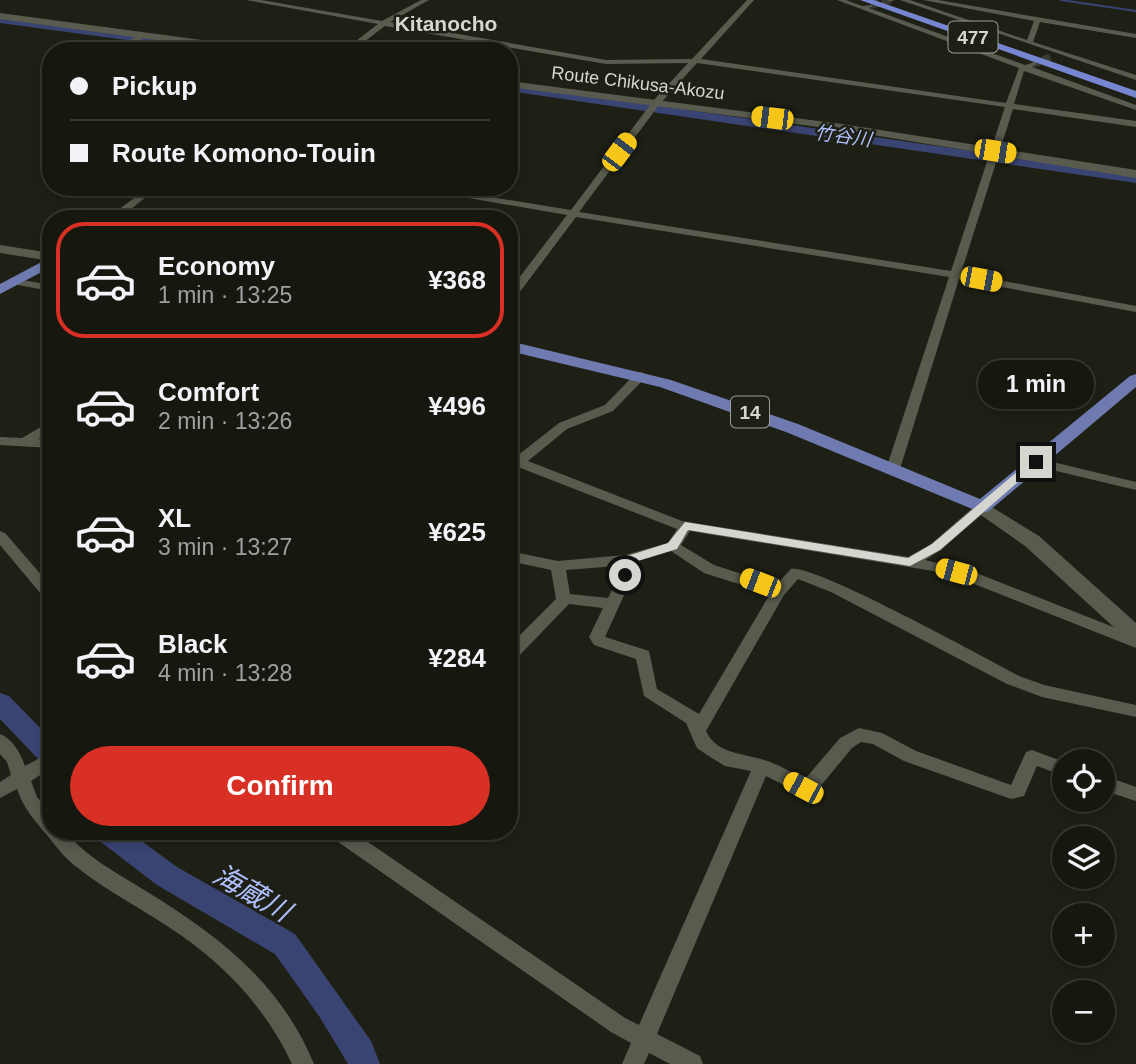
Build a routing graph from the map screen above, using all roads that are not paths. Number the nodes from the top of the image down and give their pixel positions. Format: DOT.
graph roads {
  1 [pos="249,0"];
  2 [pos="425,0"];
  3 [pos="435,0"];
  4 [pos="751,0"];
  5 [pos="840,0"];
  6 [pos="903,0"];
  7 [pos="926,0"];
  8 [pos="866,4"];
  9 [pos="0,16"];
  10 [pos="1038,19"];
  11 [pos="384,23"];
  12 [pos="143,36"];
  13 [pos="1136,36"];
  14 [pos="132,42"];
  15 [pos="190,42"];
  16 [pos="359,42"];
  17 [pos="492,42"];
  18 [pos="1029,43"];
  19 [pos="518,47"];
  20 [pos="1062,54"];
  21 [pos="1052,57"];
  22 [pos="695,61"];
  23 [pos="1028,65"];
  24 [pos="1136,78"];
  25 [pos="518,85"];
  26 [pos="1136,95"];
  27 [pos="1009,106"];
  28 [pos="653,107"];
  29 [pos="1136,108"];
  30 [pos="1136,124"];
  31 [pos="994,156"];
  32 [pos="1136,174"];
  33 [pos="143,196"];
  34 [pos="464,196"];
  35 [pos="123,210"];
  36 [pos="573,214"];
  37 [pos="0,248"];
  38 [pos="42,257"];
  39 [pos="42,265"];
  40 [pos="956,275"];
  41 [pos="16,282"];
  42 [pos="42,287"];
  43 [pos="518,287"];
  44 [pos="0,290"];
  45 [pos="1136,309"];
  46 [pos="518,348"];
  47 [pos="640,376"];
  48 [pos="1136,379"];
  49 [pos="42,431"];
  50 [pos="0,441"];
  51 [pos="25,442"];
  52 [pos="42,443"];
  53 [pos="518,458"];
  54 [pos="1036,462"];
  55 [pos="518,464"];
  56 [pos="893,468"];
  57 [pos="1136,486"];
  58 [pos="982,507"];
  59 [pos="685,526"];
  60 [pos="0,536"];
  61 [pos="673,546"];
  62 [pos="518,558"];
  63 [pos="625,560"];
  64 [pos="910,562"];
  65 [pos="558,566"];
  66 [pos="42,585"];
  67 [pos="779,591"];
  68 [pos="563,597"];
  69 [pos="612,604"];
  70 [pos="1136,635"];
  71 [pos="1136,642"];
  72 [pos="518,646"];
  73 [pos="1136,711"];
  74 [pos="699,728"];
  75 [pos="0,741"];
  76 [pos="42,764"];
  77 [pos="1052,764"];
  78 [pos="762,766"];
  79 [pos="22,780"];
  80 [pos="1115,786"];
  81 [pos="0,791"];
  82 [pos="1136,793"];
  83 [pos="42,817"];
  84 [pos="60,840"];
  85 [pos="350,840"];
  86 [pos="643,1039"];
  87 [pos="303,1064"];
  88 [pos="633,1064"];
  89 [pos="692,1064"];
  1 -- 11 [label="street"];
  2 -- 3 [label="street"];
  2 -- 11 [label="street"];
  4 -- 22 [label="street"];
  5 -- 8 [label="street"];
  6 -- 18 [label="street"];
  7 -- 10 [label="street"];
  8 -- 23 [label="street"];
  8 -- 26 [label="highway, 477"];
  9 -- 12 [label="main road"];
  10 -- 13 [label="street"];
  10 -- 18 [label="street"];
  11 -- 16 [label="street"];
  11 -- 17 [label="street"];
  12 -- 14 [label="street"];
  12 -- 15 [label="main road"];
  18 -- 20 [label="street"];
  19 -- 22 [label="street"];
  20 -- 21 [label="street"];
  20 -- 24 [label="street"];
  22 -- 27 [label="street"];
  22 -- 28 [label="street"];
  23 -- 27 [label="street"];
  23 -- 29 [label="street"];
  25 -- 28 [label="main road, Route Chikusa-Akozu"];
  27 -- 30 [label="street"];
  27 -- 31 [label="street"];
  28 -- 31 [label="main road, Route Chikusa-Akozu"];
  28 -- 36 [label="street"];
  31 -- 32 [label="main road, Route Chikusa-Akozu"];
  31 -- 40 [label="street"];
  33 -- 35 [label="street"];
  34 -- 36 [label="street"];
  36 -- 40 [label="street"];
  36 -- 43 [label="street"];
  37 -- 38 [label="main road"];
  39 -- 41 [label="main road"];
  40 -- 45 [label="street"];
  40 -- 56 [label="street"];
  41 -- 42 [label="street"];
  41 -- 44 [label="main road"];
  46 -- 47 [label="main road, 14"];
  47 -- 53 [label="street"];
  47 -- 56 [label="main road, 14"];
  48 -- 54 [label="main road"];
  49 -- 51 [label="street"];
  50 -- 51 [label="street"];
  51 -- 52 [label="street"];
  54 -- 57 [label="street"];
  54 -- 58 [label="main road"];
  55 -- 59 [label="street"];
  56 -- 58 [label="main road, 14"];
  58 -- 64 [label="street"];
  58 -- 70 [label="main road"];
  59 -- 61 [label="street"];
  59 -- 64 [label="street"];
  60 -- 66 [label="street"];
  61 -- 63 [label="street"];
  61 -- 67 [label="street"];
  62 -- 65 [label="street"];
  63 -- 65 [label="street"];
  63 -- 69 [label="street"];
  64 -- 71 [label="street"];
  65 -- 68 [label="street"];
  67 -- 73 [label="street"];
  67 -- 74 [label="street"];
  68 -- 69 [label="street"];
  68 -- 72 [label="street"];
  69 -- 74 [label="street"];
  74 -- 78 [label="street"];
  75 -- 79 [label="street"];
  76 -- 79 [label="street"];
  77 -- 78 [label="street"];
  78 -- 86 [label="street"];
  79 -- 81 [label="street"];
  79 -- 83 [label="street"];
  80 -- 82 [label="street"];
  84 -- 87 [label="street"];
  85 -- 86 [label="street"];
  86 -- 88 [label="street"];
  86 -- 89 [label="street"];
}
